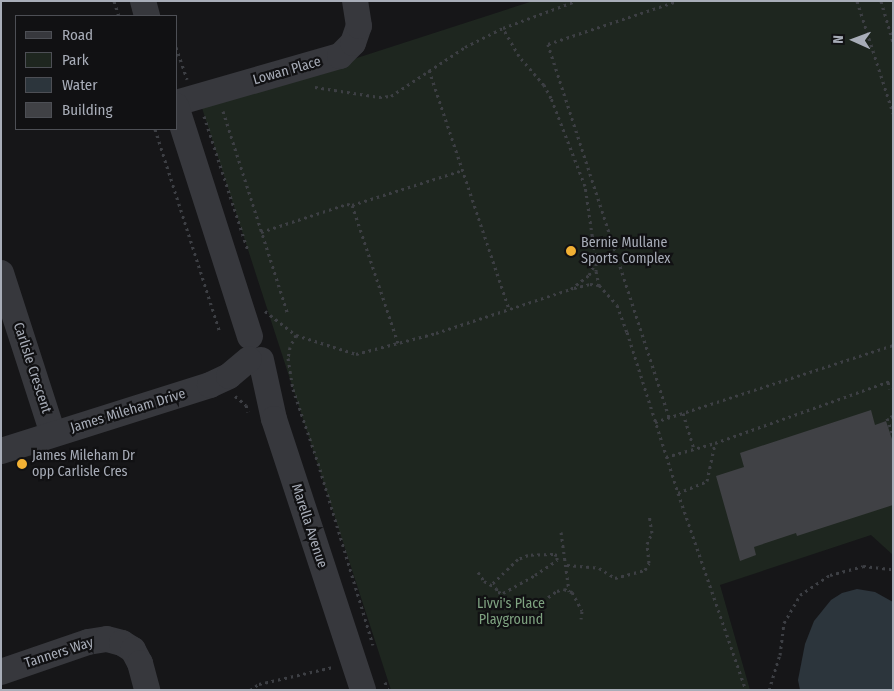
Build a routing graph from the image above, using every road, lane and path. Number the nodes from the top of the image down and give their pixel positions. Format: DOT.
graph roads {
  1 [pos="114,1"];
  2 [pos="143,1"];
  3 [pos="355,1"];
  4 [pos="576,1"];
  5 [pos="677,1"];
  6 [pos="857,1"];
  7 [pos="881,1"];
  8 [pos="119,15"];
  9 [pos="147,15"];
  10 [pos="503,28"];
  11 [pos="893,42"];
  12 [pos="178,53"];
  13 [pos="429,70"];
  14 [pos="311,86"];
  15 [pos="189,105"];
  16 [pos="231,107"];
  17 [pos="222,110"];
  18 [pos="893,113"];
  19 [pos="155,130"];
  20 [pos="464,170"];
  21 [pos="352,206"];
  22 [pos="261,232"];
  23 [pos="249,254"];
  24 [pos="596,262"];
  25 [pos="1,273"];
  26 [pos="599,285"];
  27 [pos="570,289"];
  28 [pos="261,308"];
  29 [pos="509,309"];
  30 [pos="287,312"];
  31 [pos="220,333"];
  32 [pos="296,335"];
  33 [pos="398,343"];
  34 [pos="893,345"];
  35 [pos="254,352"];
  36 [pos="893,380"];
  37 [pos="888,382"];
  38 [pos="890,390"];
  39 [pos="683,413"];
  40 [pos="893,416"];
  41 [pos="670,417"];
  42 [pos="655,422"];
  43 [pos="53,434"];
  44 [pos="893,435"];
  45 [pos="715,443"];
  46 [pos="694,449"];
  47 [pos="1,451"];
  48 [pos="666,457"];
  49 [pos="678,493"];
  50 [pos="649,515"];
  51 [pos="561,532"];
  52 [pos="566,555"];
  53 [pos="557,557"];
  54 [pos="567,565"];
  55 [pos="893,568"];
  56 [pos="478,572"];
  57 [pos="491,585"];
  58 [pos="569,591"];
  59 [pos="544,600"];
  60 [pos="582,619"];
  61 [pos="353,661"];
  62 [pos="1,672"];
  63 [pos="382,673"];
  64 [pos="148,690"];
  65 [pos="250,690"];
  66 [pos="363,690"];
  67 [pos="388,690"];
  68 [pos="746,690"];
  69 [pos="769,690"];
  1 -- 8 [label="path"];
  2 -- 9 [label="street"];
  3 -- 15 [label="street, Lowan Place"];
  4 -- 10 [label="path"];
  5 -- 41 [label="path"];
  6 -- 18 [label="path"];
  7 -- 11 [label="path"];
  10 -- 13 [label="path"];
  10 -- 24 [label="path"];
  12 -- 15 [label="path"];
  13 -- 14 [label="path"];
  13 -- 20 [label="path"];
  15 -- 17 [label="path"];
  15 -- 23 [label="path"];
  15 -- 35 [label="street, Marella Avenue"];
  16 -- 17 [label="path"];
  17 -- 22 [label="path"];
  19 -- 31 [label="path"];
  20 -- 21 [label="path"];
  20 -- 29 [label="path"];
  21 -- 22 [label="path"];
  21 -- 33 [label="path"];
  22 -- 30 [label="path"];
  24 -- 26 [label="path"];
  24 -- 27 [label="path"];
  25 -- 43 [label="street, Carlisle Crescent"];
  26 -- 27 [label="path"];
  26 -- 42 [label="path"];
  27 -- 29 [label="path"];
  28 -- 32 [label="path"];
  29 -- 33 [label="path"];
  32 -- 33 [label="path"];
  32 -- 61 [label="path"];
  34 -- 39 [label="path"];
  35 -- 43 [label="street, James Mileham Drive"];
  35 -- 61 [label="street, Marella Avenue"];
  36 -- 37 [label="path"];
  37 -- 38 [label="path"];
  37 -- 45 [label="path"];
  39 -- 41 [label="path"];
  39 -- 46 [label="path"];
  40 -- 44 [label="path"];
  41 -- 42 [label="path"];
  42 -- 48 [label="path"];
  43 -- 47 [label="street, James Mileham Drive"];
  45 -- 46 [label="path"];
  45 -- 49 [label="path"];
  46 -- 48 [label="path"];
  48 -- 49 [label="path"];
  49 -- 68 [label="path"];
  50 -- 54 [label="path"];
  51 -- 52 [label="path"];
  52 -- 53 [label="path"];
  52 -- 54 [label="path"];
  53 -- 57 [label="path"];
  53 -- 57 [label="path"];
  54 -- 58 [label="path"];
  55 -- 69 [label="path"];
  56 -- 57 [label="path"];
  58 -- 59 [label="path"];
  58 -- 60 [label="path"];
  61 -- 65 [label="path"];
  61 -- 66 [label="street, Marella Avenue"];
  62 -- 64 [label="street, Tanners Way"];
  63 -- 67 [label="path"];
}
